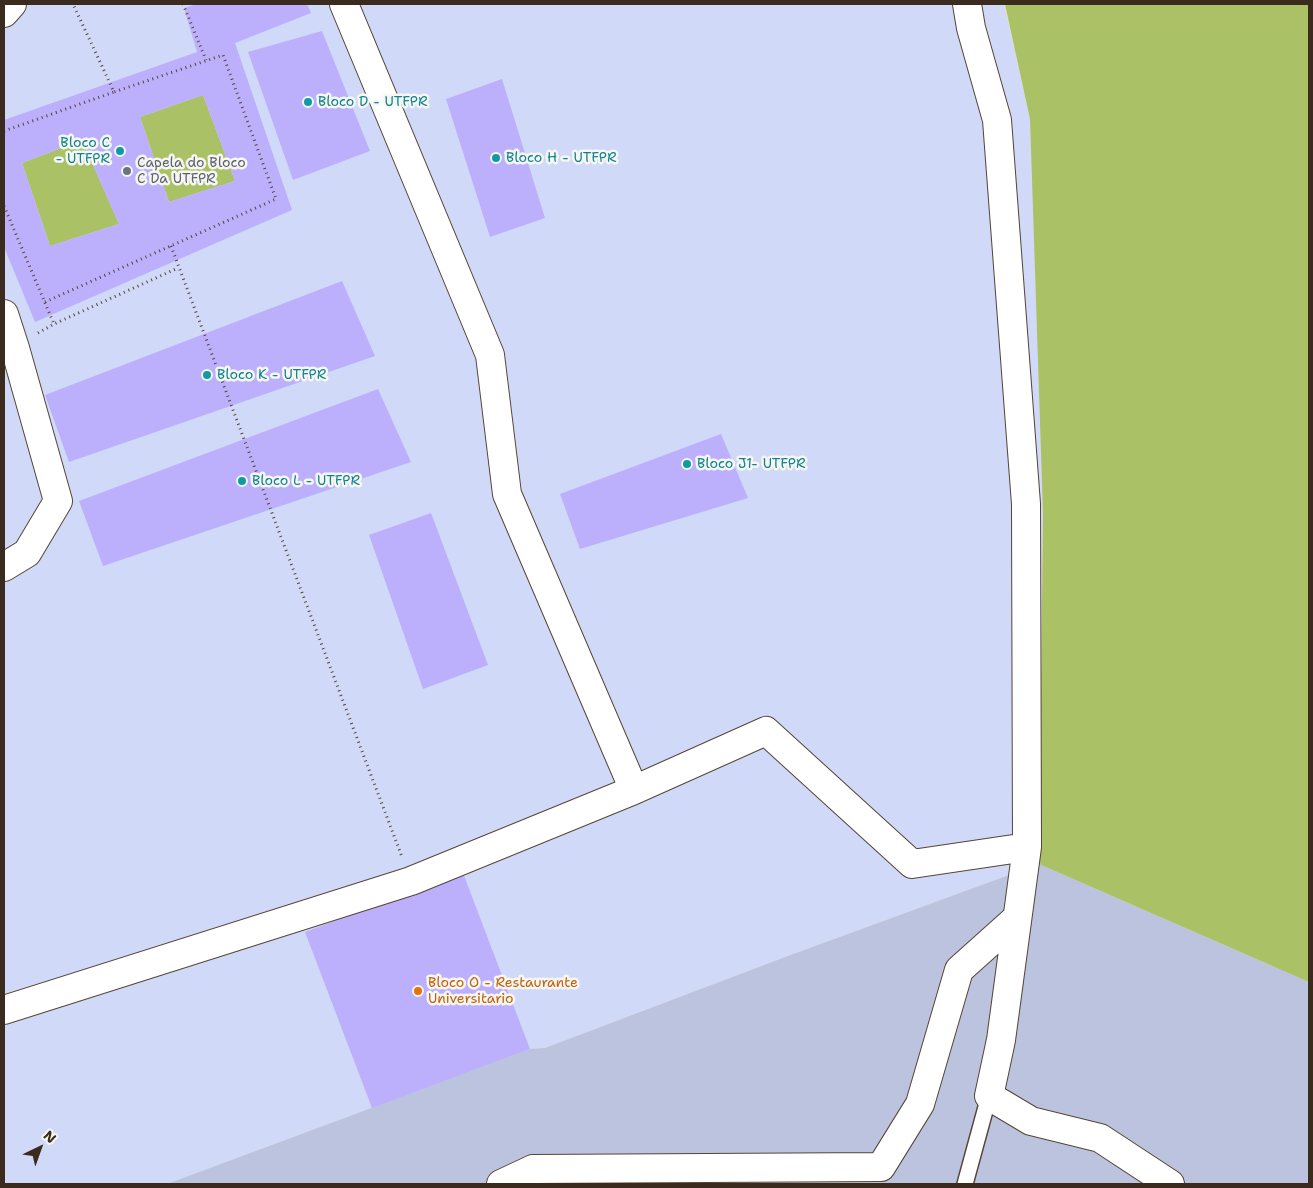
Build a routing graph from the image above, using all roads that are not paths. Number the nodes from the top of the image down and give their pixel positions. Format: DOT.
graph roads {
  1 [pos="12,4"];
  2 [pos="344,4"];
  3 [pos="967,4"];
  4 [pos="4,13"];
  5 [pos="4,314"];
  6 [pos="4,566"];
  7 [pos="634,790"];
  8 [pos="1027,847"];
  9 [pos="1017,918"];
  10 [pos="4,1010"];
  11 [pos="989,1096"];
  12 [pos="500,1184"];
  13 [pos="965,1184"];
  14 [pos="1170,1184"];
  1 -- 4 [label="street"];
  2 -- 7 [label="street"];
  3 -- 8 [label="street"];
  5 -- 6 [label="street"];
  7 -- 8 [label="street"];
  7 -- 10 [label="street"];
  8 -- 9 [label="street"];
  9 -- 11 [label="street"];
  9 -- 12 [label="street"];
  11 -- 13 [label="lane"];
  11 -- 14 [label="street"];
}
